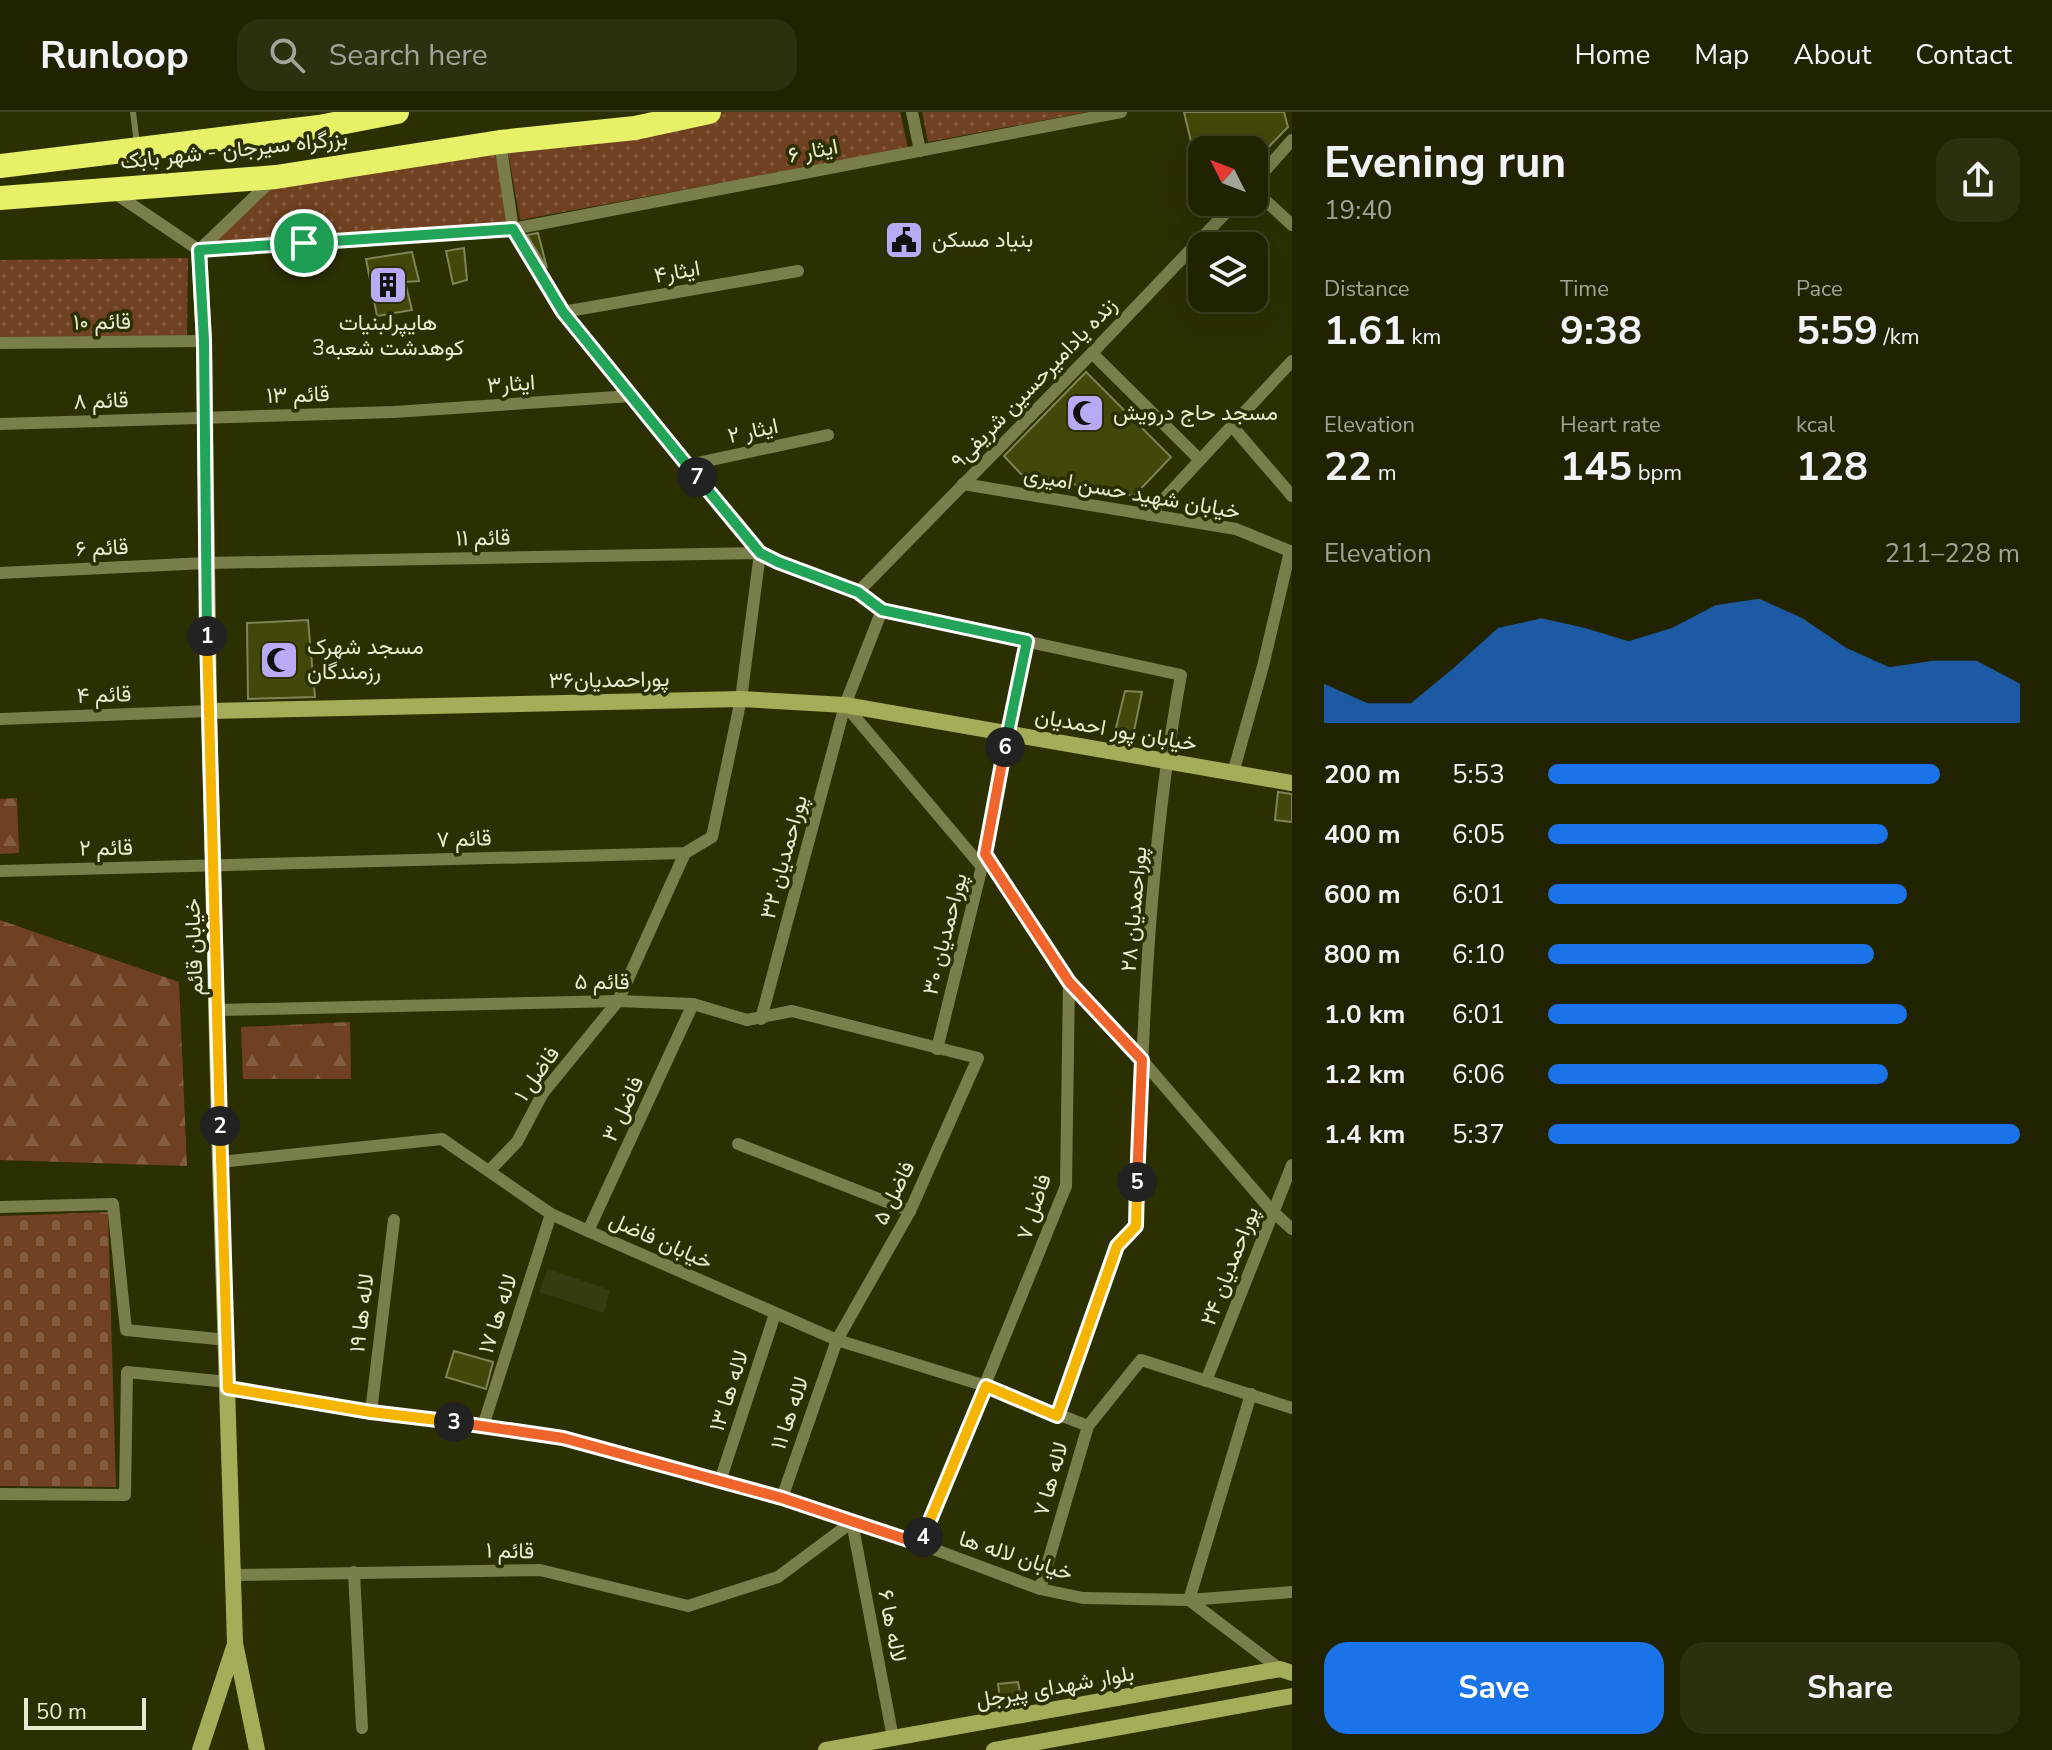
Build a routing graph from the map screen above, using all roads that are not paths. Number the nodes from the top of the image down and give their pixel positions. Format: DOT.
graph roads {
  1 [pos="133,112"];
  2 [pos="709,112"];
  3 [pos="912,112"];
  4 [pos="1121,112"];
  5 [pos="385,113"];
  6 [pos="634,120"];
  7 [pos="1292,140"];
  8 [pos="500,142"];
  9 [pos="138,149"];
  10 [pos="920,151"];
  11 [pos="0,166"];
  12 [pos="1268,167"];
  13 [pos="276,177"];
  14 [pos="107,188"];
  15 [pos="0,198"];
  16 [pos="1268,203"];
  17 [pos="1223,216"];
  18 [pos="1292,225"];
  19 [pos="513,229"];
  20 [pos="199,250"];
  21 [pos="798,271"];
  22 [pos="563,312"];
  23 [pos="204,341"];
  24 [pos="0,343"];
  25 [pos="1092,353"];
  26 [pos="1292,361"];
  27 [pos="631,396"];
  28 [pos="394,412"];
  29 [pos="203,418"];
  30 [pos="0,424"];
  31 [pos="1232,426"];
  32 [pos="828,435"];
  33 [pos="1200,460"];
  34 [pos="688,465"];
  35 [pos="963,484"];
  36 [pos="1292,496"];
  37 [pos="1149,515"];
  38 [pos="1291,551"];
  39 [pos="760,553"];
  40 [pos="206,563"];
  41 [pos="0,573"];
  42 [pos="858,592"];
  43 [pos="882,610"];
  44 [pos="1027,641"];
  45 [pos="741,699"];
  46 [pos="845,705"];
  47 [pos="209,711"];
  48 [pos="0,719"];
  49 [pos="1008,734"];
  50 [pos="1165,761"];
  51 [pos="1233,773"];
  52 [pos="1292,783"];
  53 [pos="685,853"];
  54 [pos="984,861"];
  55 [pos="213,866"];
  56 [pos="0,871"];
  57 [pos="1069,982"];
  58 [pos="618,1001"];
  59 [pos="693,1004"];
  60 [pos="217,1010"];
  61 [pos="761,1019"];
  62 [pos="937,1049"];
  63 [pos="978,1058"];
  64 [pos="1142,1060"];
  65 [pos="738,1144"];
  66 [pos="220,1162"];
  67 [pos="1292,1165"];
  68 [pos="490,1170"];
  69 [pos="0,1207"];
  70 [pos="910,1211"];
  71 [pos="1272,1211"];
  72 [pos="551,1214"];
  73 [pos="394,1220"];
  74 [pos="1292,1229"];
  75 [pos="588,1231"];
  76 [pos="775,1314"];
  77 [pos="227,1340"];
  78 [pos="837,1340"];
  79 [pos="1206,1381"];
  80 [pos="228,1385"];
  81 [pos="986,1386"];
  82 [pos="1251,1394"];
  83 [pos="1292,1408"];
  84 [pos="371,1412"];
  85 [pos="1057,1416"];
  86 [pos="483,1426"];
  87 [pos="1088,1426"];
  88 [pos="720,1481"];
  89 [pos="0,1494"];
  90 [pos="782,1498"];
  91 [pos="852,1522"];
  92 [pos="920,1544"];
  93 [pos="354,1572"];
  94 [pos="234,1575"];
  95 [pos="1040,1589"];
  96 [pos="1292,1592"];
  97 [pos="1189,1600"];
  98 [pos="235,1643"];
  99 [pos="1286,1671"];
  100 [pos="1292,1696"];
  101 [pos="362,1728"];
  102 [pos="893,1738"];
  103 [pos="1063,1744"];
  104 [pos="200,1750"];
  105 [pos="257,1750"];
  106 [pos="826,1750"];
  107 [pos="994,1750"];
  1 -- 9 [label="lane"];
  2 -- 6 [label="highway, بزرگراه سیرجان - شهر بابک"];
  3 -- 10 [label="street"];
  4 -- 10 [label="street, ایثار ۶"];
  5 -- 9 [label="highway, بزرگراه سیرجان - شهر بابک"];
  6 -- 8 [label="highway, بزرگراه سیرجان - شهر بابک"];
  7 -- 12 [label="street"];
  8 -- 13 [label="highway, بزرگراه سیرجان - شهر بابک"];
  8 -- 19 [label="street"];
  9 -- 11 [label="highway, بزرگراه سیرجان - شهر بابک"];
  10 -- 19 [label="street, ایثار ۶"];
  13 -- 14 [label="highway, بزرگراه سیرجان - شهر بابک"];
  13 -- 20 [label="street"];
  14 -- 15 [label="highway, بزرگراه سیرجان - شهر بابک"];
  14 -- 20 [label="street"];
  16 -- 18 [label="street"];
  17 -- 25 [label="street, زنده یادامیرحسین شریفی۹"];
  19 -- 20 [label="street, ایثار ۶"];
  19 -- 22 [label="street"];
  20 -- 23 [label="street, خیابان قائم"];
  21 -- 22 [label="street, ایثار۴"];
  22 -- 27 [label="street"];
  23 -- 24 [label="street, قائم ۱۰"];
  23 -- 29 [label="street, خیابان قائم"];
  25 -- 33 [label="street"];
  25 -- 35 [label="street, زنده یادامیرحسین شریفی۹"];
  26 -- 31 [label="street"];
  27 -- 28 [label="street, ایثار۳"];
  27 -- 34 [label="street"];
  28 -- 29 [label="street, قائم ۱۳"];
  29 -- 30 [label="street, قائم ۸"];
  29 -- 40 [label="street, خیابان قائم"];
  31 -- 33 [label="street"];
  31 -- 36 [label="street"];
  32 -- 34 [label="street, ایثار ۲"];
  33 -- 37 [label="street"];
  34 -- 39 [label="street"];
  35 -- 37 [label="street, خیابان شهید حسن امیری"];
  35 -- 42 [label="street, زنده یادامیرحسین شریفی۹"];
  37 -- 38 [label="street, خیابان شهید حسن امیری"];
  38 -- 51 [label="street"];
  39 -- 40 [label="street, قائم ۱۱"];
  39 -- 42 [label="street"];
  39 -- 45 [label="street"];
  40 -- 41 [label="street, قائم ۶"];
  40 -- 47 [label="street, خیابان قائم"];
  42 -- 43 [label="street"];
  43 -- 44 [label="street"];
  43 -- 46 [label="street, پوراحمدیان ۳۲"];
  44 -- 49 [label="street, پوراحمدیان ۳۰"];
  44 -- 50 [label="street, پوراحمدیان ۲۸"];
  45 -- 46 [label="street, خیابان پور احمدیان"];
  45 -- 47 [label="street, پوراحمدیان۳۶"];
  45 -- 53 [label="street, قائم ۷"];
  46 -- 49 [label="street, خیابان پور احمدیان"];
  46 -- 54 [label="street"];
  46 -- 61 [label="street, پوراحمدیان ۳۲"];
  47 -- 48 [label="street, قائم ۴"];
  47 -- 55 [label="street, خیابان قائم"];
  49 -- 50 [label="street, خیابان پور احمدیان"];
  49 -- 54 [label="street, پوراحمدیان ۳۰"];
  50 -- 51 [label="street, خیابان پور احمدیان"];
  50 -- 64 [label="street, پوراحمدیان ۲۸"];
  51 -- 52 [label="street, خیابان پور احمدیان"];
  53 -- 55 [label="street, قائم ۷"];
  53 -- 58 [label="street, فاضل ۱"];
  54 -- 57 [label="street"];
  54 -- 62 [label="street, پوراحمدیان ۳۰"];
  55 -- 56 [label="street, قائم ۲"];
  55 -- 60 [label="street, خیابان قائم"];
  57 -- 64 [label="street"];
  57 -- 81 [label="street, فاضل ۷"];
  58 -- 59 [label="street, قائم ۵"];
  58 -- 60 [label="street, قائم ۵"];
  58 -- 68 [label="street, فاضل ۱"];
  59 -- 61 [label="street, قائم ۵"];
  59 -- 75 [label="street, فاضل ۳"];
  60 -- 66 [label="street, خیابان قائم"];
  61 -- 62 [label="street, قائم ۵"];
  62 -- 63 [label="street, قائم ۵"];
  63 -- 70 [label="street, فاضل ۵"];
  64 -- 71 [label="street"];
  64 -- 85 [label="street, پوراحمدیان ۲۸"];
  65 -- 70 [label="street"];
  66 -- 68 [label="street, خیابان فاضل"];
  66 -- 77 [label="street, خیابان قائم"];
  67 -- 71 [label="street, پوراحمدیان ۲۴"];
  68 -- 72 [label="street, خیابان فاضل"];
  69 -- 77 [label="street"];
  70 -- 78 [label="street, فاضل ۵"];
  71 -- 74 [label="street"];
  71 -- 79 [label="street, پوراحمدیان ۲۴"];
  72 -- 75 [label="street, خیابان فاضل"];
  72 -- 86 [label="street, لاله ها ۱۷"];
  73 -- 84 [label="street, لاله ها ۱۹"];
  75 -- 76 [label="street, خیابان فاضل"];
  76 -- 78 [label="street, خیابان فاضل"];
  76 -- 88 [label="street, لاله ها ۱۳"];
  77 -- 80 [label="street, خیابان قائم"];
  78 -- 81 [label="street, خیابان فاضل"];
  78 -- 90 [label="street, لاله ها ۱۱"];
  79 -- 82 [label="street"];
  79 -- 87 [label="street"];
  80 -- 84 [label="street, خیابان لاله ها"];
  80 -- 89 [label="street, خیابان لاله ها"];
  80 -- 94 [label="street, خیابان قائم"];
  81 -- 85 [label="street, خیابان فاضل"];
  81 -- 92 [label="street, فاضل ۷"];
  82 -- 83 [label="street"];
  82 -- 97 [label="street"];
  84 -- 86 [label="street, خیابان لاله ها"];
  85 -- 87 [label="street, خیابان فاضل"];
  86 -- 88 [label="street, خیابان لاله ها"];
  87 -- 95 [label="street, لاله ها ۷"];
  88 -- 90 [label="street, خیابان لاله ها"];
  90 -- 91 [label="street, خیابان لاله ها"];
  91 -- 92 [label="street, خیابان لاله ها"];
  91 -- 93 [label="street, قائم ۱"];
  91 -- 102 [label="street, لاله ها ۶"];
  92 -- 95 [label="street, خیابان لاله ها"];
  93 -- 94 [label="street, قائم ۱"];
  93 -- 101 [label="street"];
  94 -- 98 [label="street, خیابان قائم"];
  95 -- 97 [label="street, خیابان لاله ها"];
  96 -- 97 [label="street, خیابان لاله ها"];
  97 -- 99 [label="street"];
  98 -- 104 [label="street"];
  98 -- 105 [label="street"];
  99 -- 102 [label="street, بلوار شهدای پیرجل"];
  100 -- 103 [label="street"];
  102 -- 106 [label="street, بلوار شهدای پیرجل"];
  103 -- 107 [label="street"];
}
